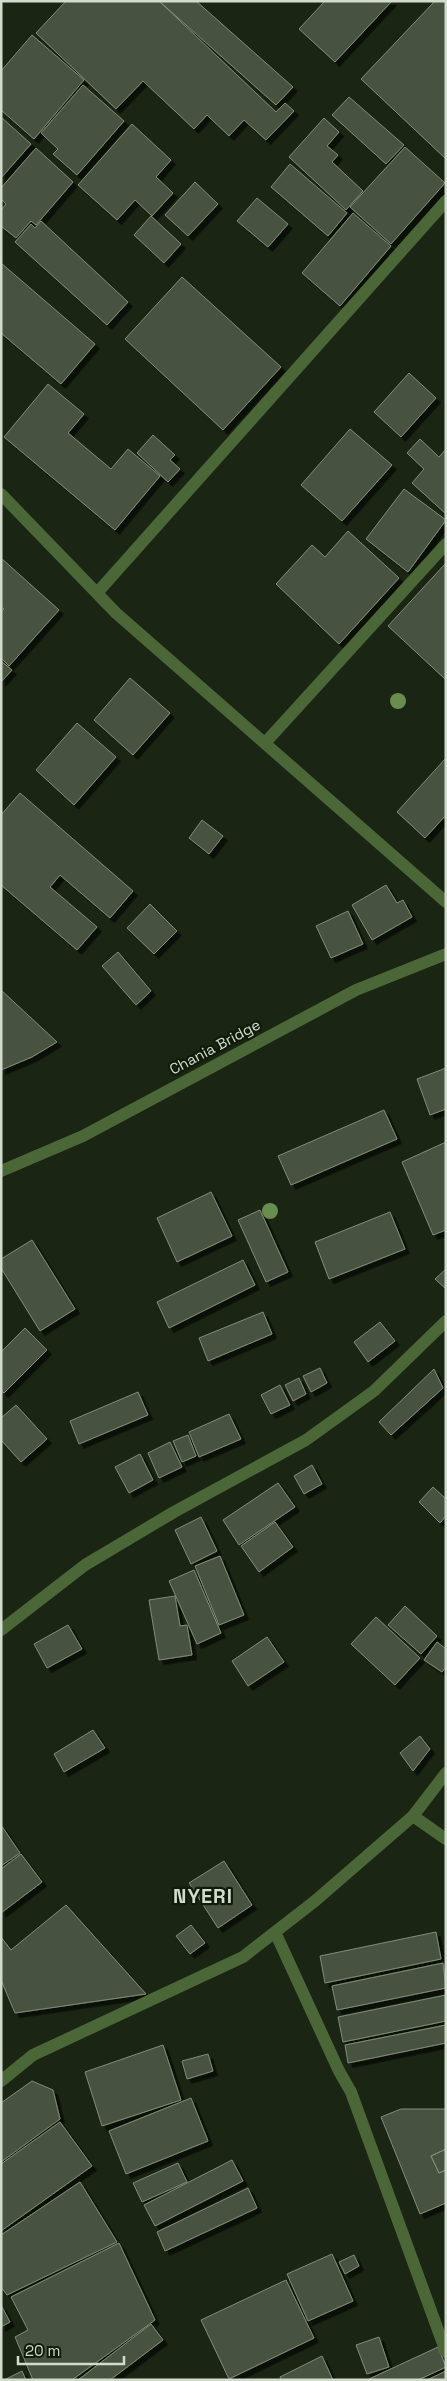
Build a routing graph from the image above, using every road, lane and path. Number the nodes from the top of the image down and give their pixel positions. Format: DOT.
graph roads {
  1 [pos="446,201"];
  2 [pos="1,494"];
  3 [pos="446,544"];
  4 [pos="97,593"];
  5 [pos="265,743"];
  6 [pos="446,902"];
  7 [pos="446,954"];
  8 [pos="1,1171"];
  9 [pos="446,1321"];
  10 [pos="1,1630"];
  11 [pos="446,1773"];
  12 [pos="412,1816"];
  13 [pos="446,1839"];
  14 [pos="274,1932"];
  15 [pos="1,2081"];
  16 [pos="446,2352"];
  1 -- 4 [label="street"];
  2 -- 4 [label="street"];
  3 -- 5 [label="street"];
  4 -- 5 [label="street"];
  5 -- 6 [label="street"];
  7 -- 8 [label="street, Chania Bridge"];
  9 -- 10 [label="street"];
  11 -- 12 [label="street"];
  12 -- 13 [label="street"];
  12 -- 14 [label="street"];
  14 -- 15 [label="street"];
  14 -- 16 [label="street"];
}
